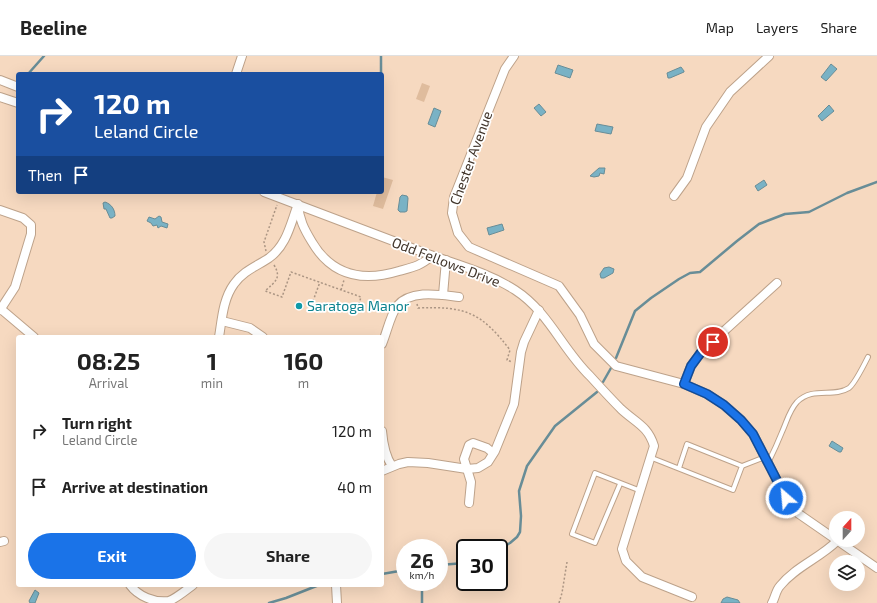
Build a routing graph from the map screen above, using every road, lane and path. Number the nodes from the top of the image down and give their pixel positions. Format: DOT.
graph roads {
  1 [pos="242,56"];
  2 [pos="514,56"];
  3 [pos="769,56"];
  4 [pos="237,72"];
  5 [pos="0,80"];
  6 [pos="16,86"];
  7 [pos="0,97"];
  8 [pos="16,102"];
  9 [pos="269,194"];
  10 [pos="674,196"];
  11 [pos="280,198"];
  12 [pos="298,204"];
  13 [pos="0,210"];
  14 [pos="268,253"];
  15 [pos="432,256"];
  16 [pos="446,260"];
  17 [pos="272,261"];
  18 [pos="346,273"];
  19 [pos="320,282"];
  20 [pos="777,283"];
  21 [pos="341,290"];
  22 [pos="443,295"];
  23 [pos="417,296"];
  24 [pos="460,297"];
  25 [pos="314,301"];
  26 [pos="0,310"];
  27 [pos="539,310"];
  28 [pos="356,314"];
  29 [pos="222,321"];
  30 [pos="31,335"];
  31 [pos="219,335"];
  32 [pos="260,335"];
  33 [pos="384,338"];
  34 [pos="868,357"];
  35 [pos="519,364"];
  36 [pos="684,384"];
  37 [pos="384,445"];
  38 [pos="493,453"];
  39 [pos="652,458"];
  40 [pos="767,460"];
  41 [pos="392,466"];
  42 [pos="742,466"];
  43 [pos="678,468"];
  44 [pos="467,469"];
  45 [pos="384,470"];
  46 [pos="620,484"];
  47 [pos="641,491"];
  48 [pos="469,503"];
  49 [pos="829,535"];
  50 [pos="831,547"];
  51 [pos="846,547"];
  52 [pos="567,562"];
  53 [pos="877,568"];
  54 [pos="131,587"];
  55 [pos="190,587"];
  56 [pos="336,587"];
  57 [pos="692,597"];
  58 [pos="337,603"];
  59 [pos="559,603"];
  60 [pos="772,603"];
  1 -- 4 [label="street"];
  2 -- 36 [label="street, Chester Avenue"];
  3 -- 10 [label="street"];
  5 -- 6 [label="street"];
  7 -- 8 [label="street"];
  9 -- 11 [label="street, Odd Fellows Drive"];
  11 -- 12 [label="street, Odd Fellows Drive"];
  11 -- 14 [label="path"];
  12 -- 15 [label="street, Odd Fellows Drive"];
  12 -- 18 [label="street"];
  12 -- 29 [label="street"];
  13 -- 26 [label="street"];
  15 -- 16 [label="street, Odd Fellows Drive"];
  15 -- 18 [label="street"];
  16 -- 22 [label="street"];
  16 -- 27 [label="street, Odd Fellows Drive"];
  17 -- 19 [label="path"];
  18 -- 21 [label="path"];
  19 -- 21 [label="path"];
  19 -- 25 [label="path"];
  20 -- 36 [label="street"];
  21 -- 28 [label="path"];
  22 -- 23 [label="street"];
  22 -- 24 [label="street"];
  23 -- 33 [label="street"];
  23 -- 35 [label="path"];
  26 -- 30 [label="street"];
  27 -- 35 [label="street"];
  27 -- 39 [label="street, Odd Fellows Drive"];
  29 -- 31 [label="street"];
  29 -- 32 [label="street"];
  34 -- 40 [label="lane"];
  35 -- 38 [label="street"];
  36 -- 40 [label="street, Chester Avenue"];
  37 -- 41 [label="street"];
  38 -- 44 [label="street"];
  38 -- 44 [label="street"];
  39 -- 43 [label="lane"];
  39 -- 47 [label="street, Odd Fellows Drive"];
  40 -- 42 [label="lane"];
  40 -- 49 [label="street, Chester Avenue"];
  41 -- 44 [label="street"];
  41 -- 45 [label="street"];
  42 -- 43 [label="lane"];
  42 -- 43 [label="lane"];
  44 -- 48 [label="street"];
  46 -- 46 [label="lane"];
  46 -- 47 [label="lane"];
  47 -- 57 [label="street, Odd Fellows Drive"];
  50 -- 60 [label="street"];
  51 -- 53 [label="street, Chester Avenue"];
  52 -- 59 [label="path"];
  54 -- 55 [label="street"];
  56 -- 58 [label="street"];
}
